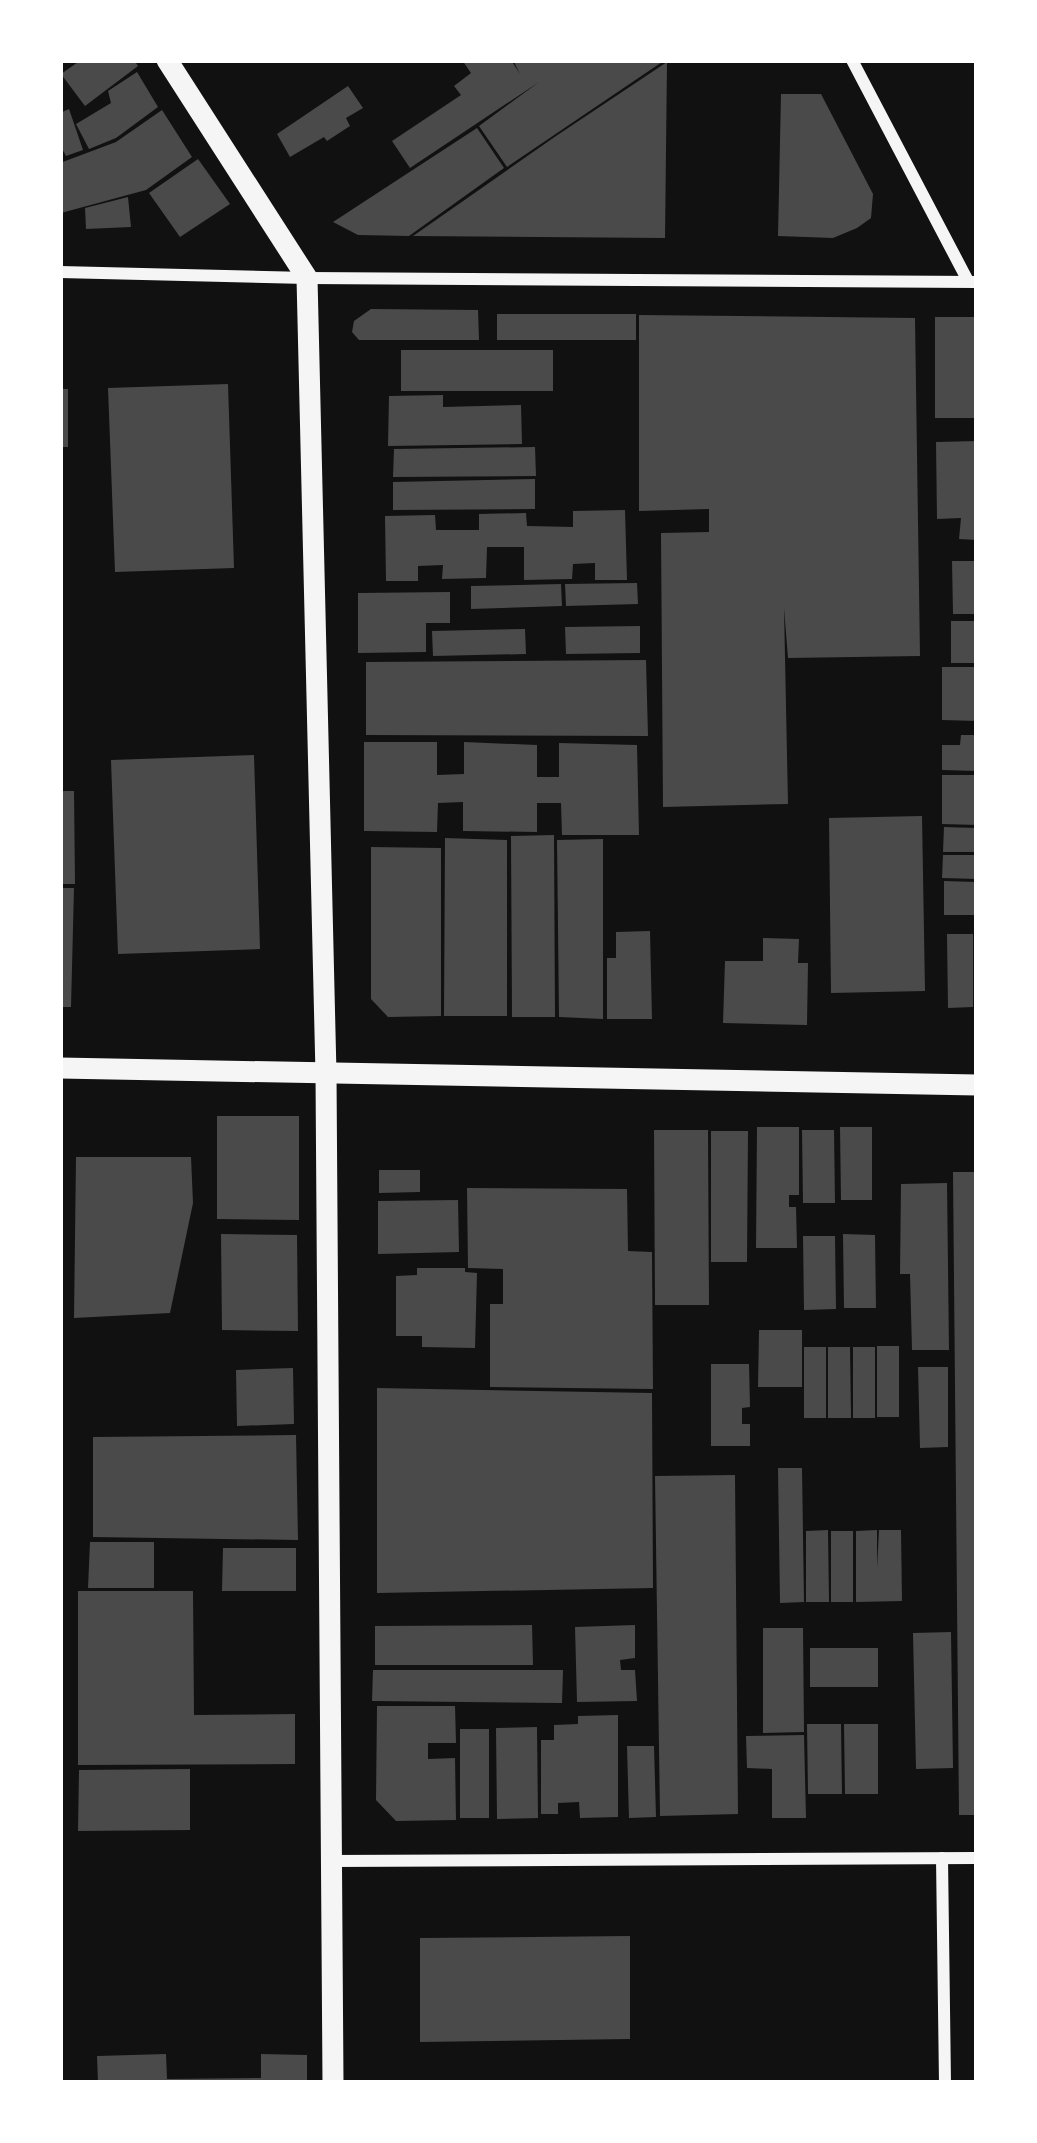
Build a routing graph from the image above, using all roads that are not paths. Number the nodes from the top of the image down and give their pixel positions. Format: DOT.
graph roads {
  1 [pos="167,60"];
  2 [pos="852,60"];
  3 [pos="60,272"];
  4 [pos="307,278"];
  5 [pos="972,282"];
  6 [pos="60,1068"];
  7 [pos="326,1074"];
  8 [pos="977,1085"];
  9 [pos="942,1858"];
  10 [pos="977,1858"];
  11 [pos="328,1861"];
  12 [pos="333,2083"];
  13 [pos="945,2083"];
  1 -- 4 [label="street"];
  2 -- 5 [label="street"];
  3 -- 4 [label="street"];
  4 -- 5 [label="street"];
  4 -- 7 [label="street"];
  6 -- 7 [label="street"];
  7 -- 8 [label="street"];
  7 -- 11 [label="street"];
  9 -- 10 [label="street"];
  9 -- 11 [label="street"];
  9 -- 13 [label="street"];
  11 -- 12 [label="street"];
}
